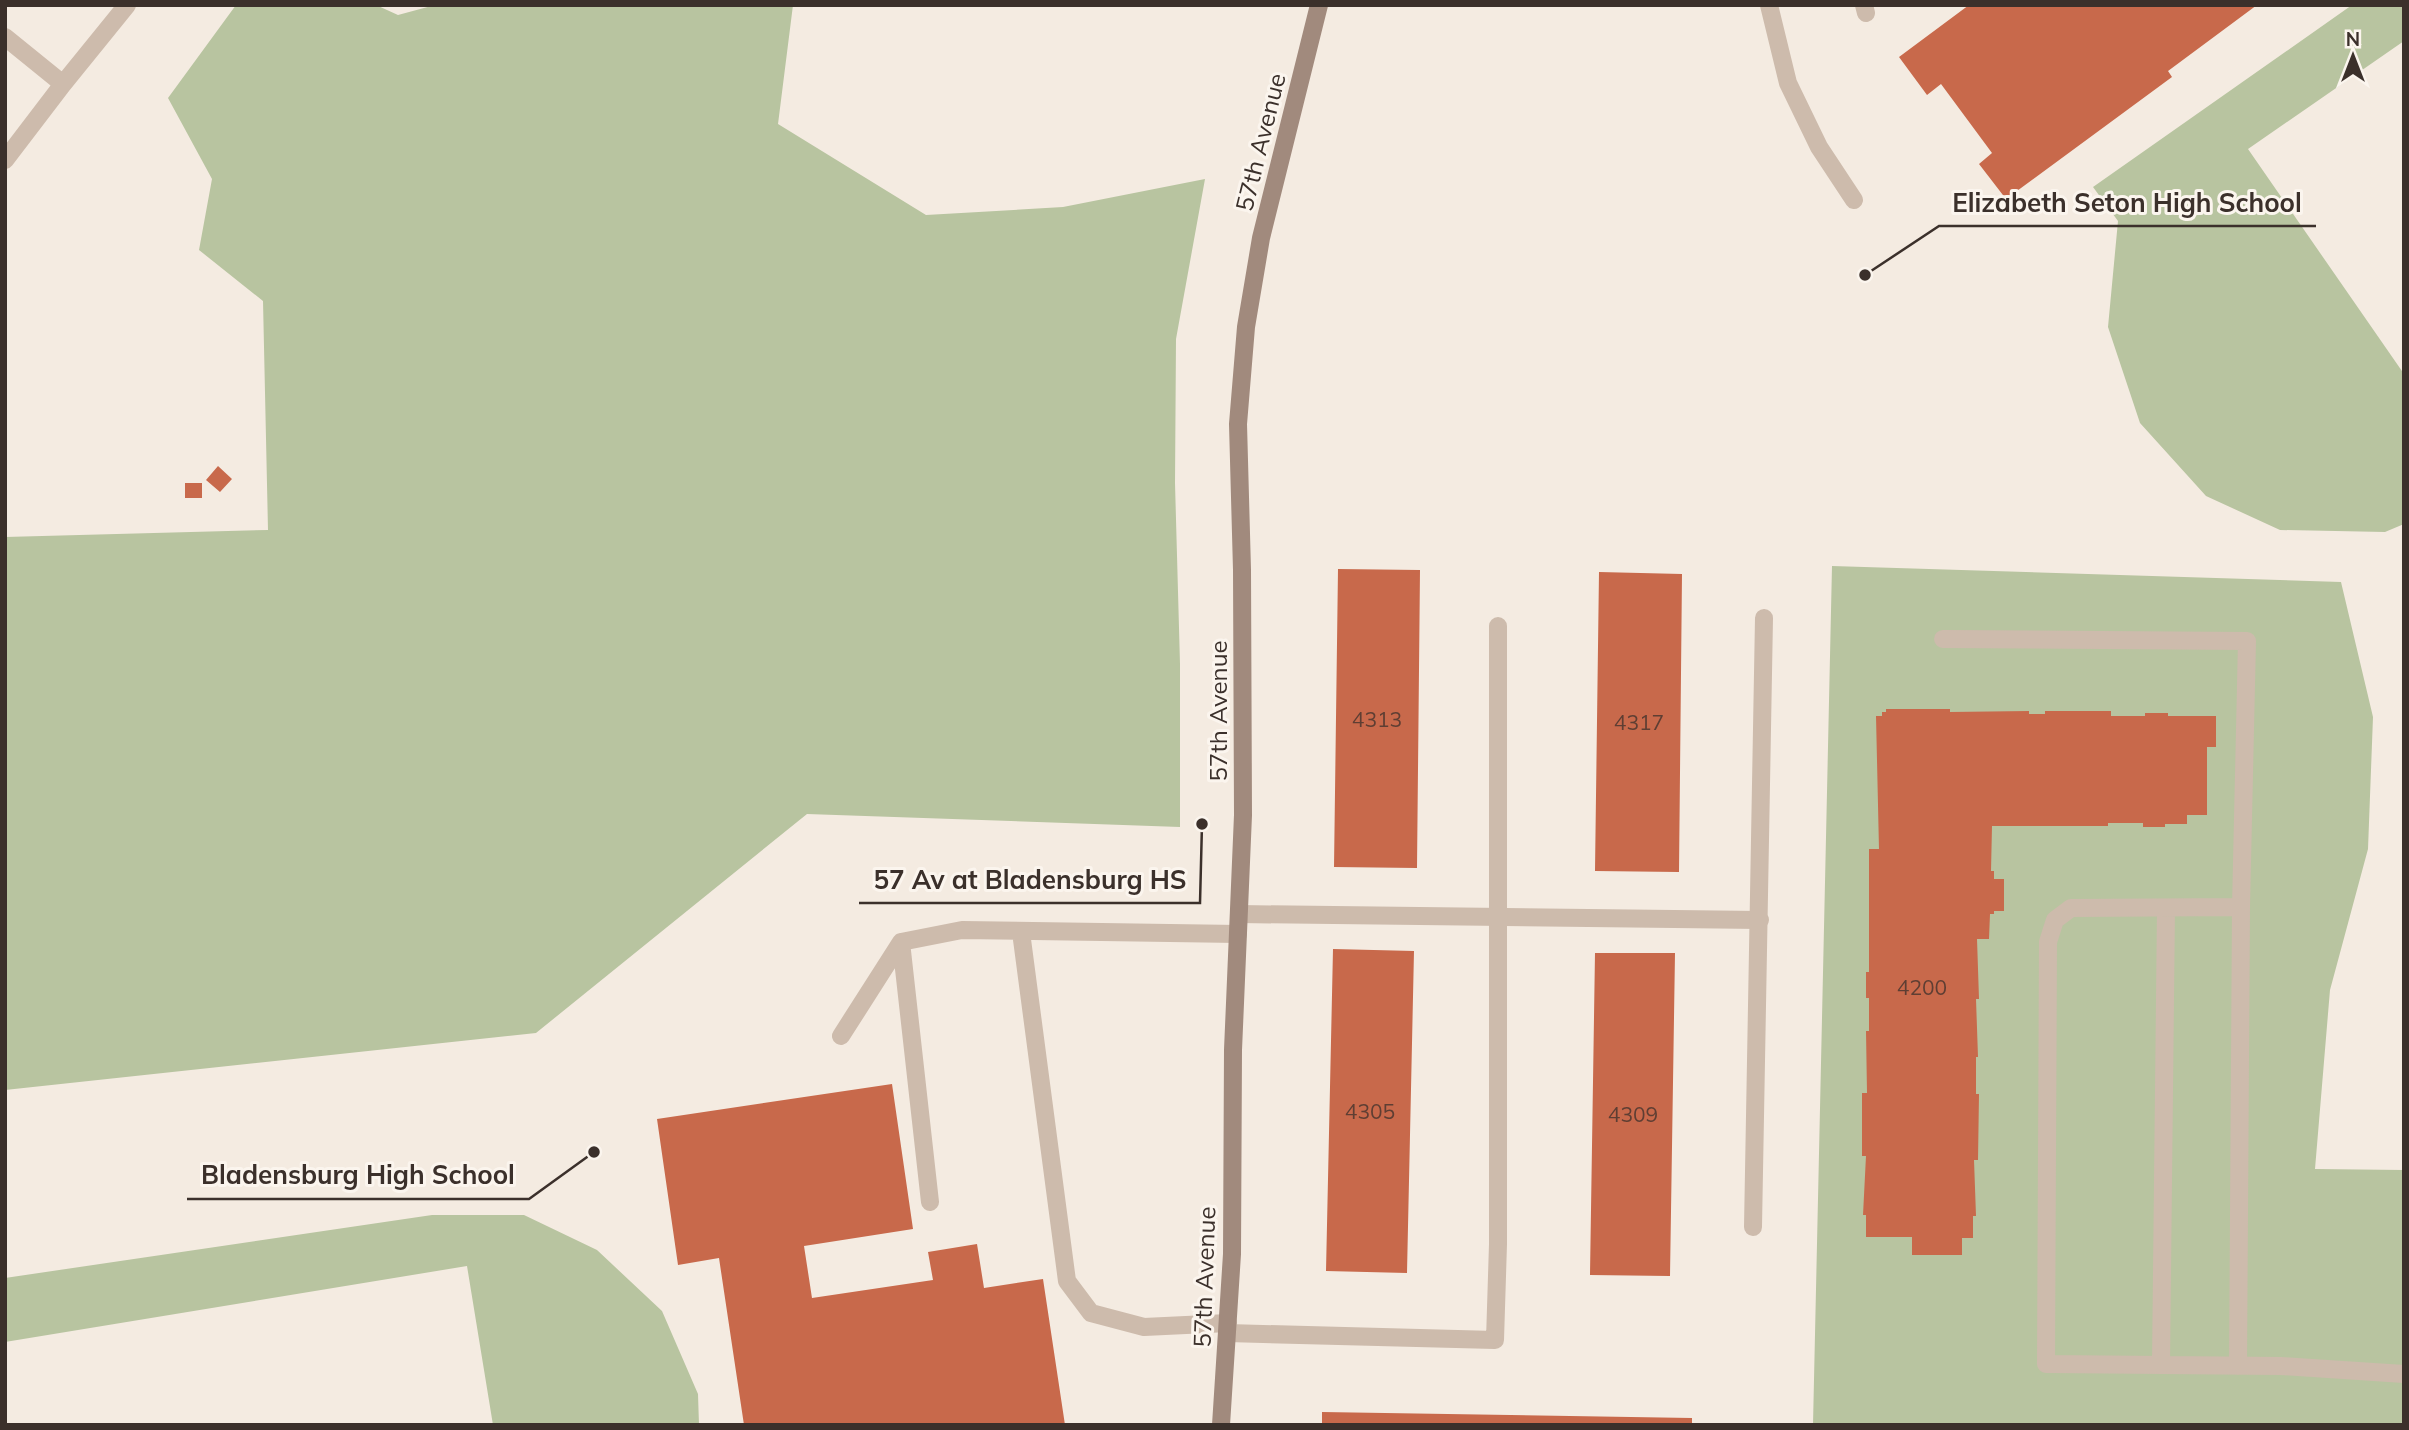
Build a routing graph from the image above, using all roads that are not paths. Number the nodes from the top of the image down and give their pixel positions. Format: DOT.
graph roads {
  1 [pos="127,5"];
  2 [pos="1319,5"];
  3 [pos="1769,5"];
  4 [pos="5,37"];
  5 [pos="63,84"];
  6 [pos="5,160"];
  7 [pos="1854,200"];
  8 [pos="1765,618"];
  9 [pos="1498,626"];
  10 [pos="1943,639"];
  11 [pos="2241,907"];
  12 [pos="2166,908"];
  13 [pos="1239,914"];
  14 [pos="1498,916"];
  15 [pos="1759,919"];
  16 [pos="1021,932"];
  17 [pos="1238,934"];
  18 [pos="901,942"];
  19 [pos="841,1036"];
  20 [pos="930,1202"];
  21 [pos="1753,1227"];
  22 [pos="1227,1328"];
  23 [pos="2161,1365"];
  24 [pos="2238,1366"];
  25 [pos="2404,1374"];
  26 [pos="1221,1425"];
  1 -- 5 [label="street"];
  2 -- 13 [label="street, 57th Avenue"];
  3 -- 7 [label="street"];
  4 -- 5 [label="street"];
  5 -- 6 [label="street"];
  8 -- 15 [label="street"];
  9 -- 14 [label="street"];
  10 -- 11 [label="street"];
  11 -- 12 [label="street"];
  11 -- 24 [label="street"];
  12 -- 23 [label="street"];
  12 -- 23 [label="street"];
  13 -- 14 [label="street"];
  13 -- 17 [label="street, 57th Avenue"];
  14 -- 15 [label="street"];
  14 -- 22 [label="street"];
  15 -- 21 [label="street"];
  16 -- 17 [label="street"];
  16 -- 18 [label="street"];
  16 -- 22 [label="street"];
  17 -- 22 [label="street, 57th Avenue"];
  18 -- 19 [label="street"];
  18 -- 20 [label="street"];
  22 -- 26 [label="street, 57th Avenue"];
  23 -- 24 [label="street"];
  24 -- 25 [label="street"];
}
